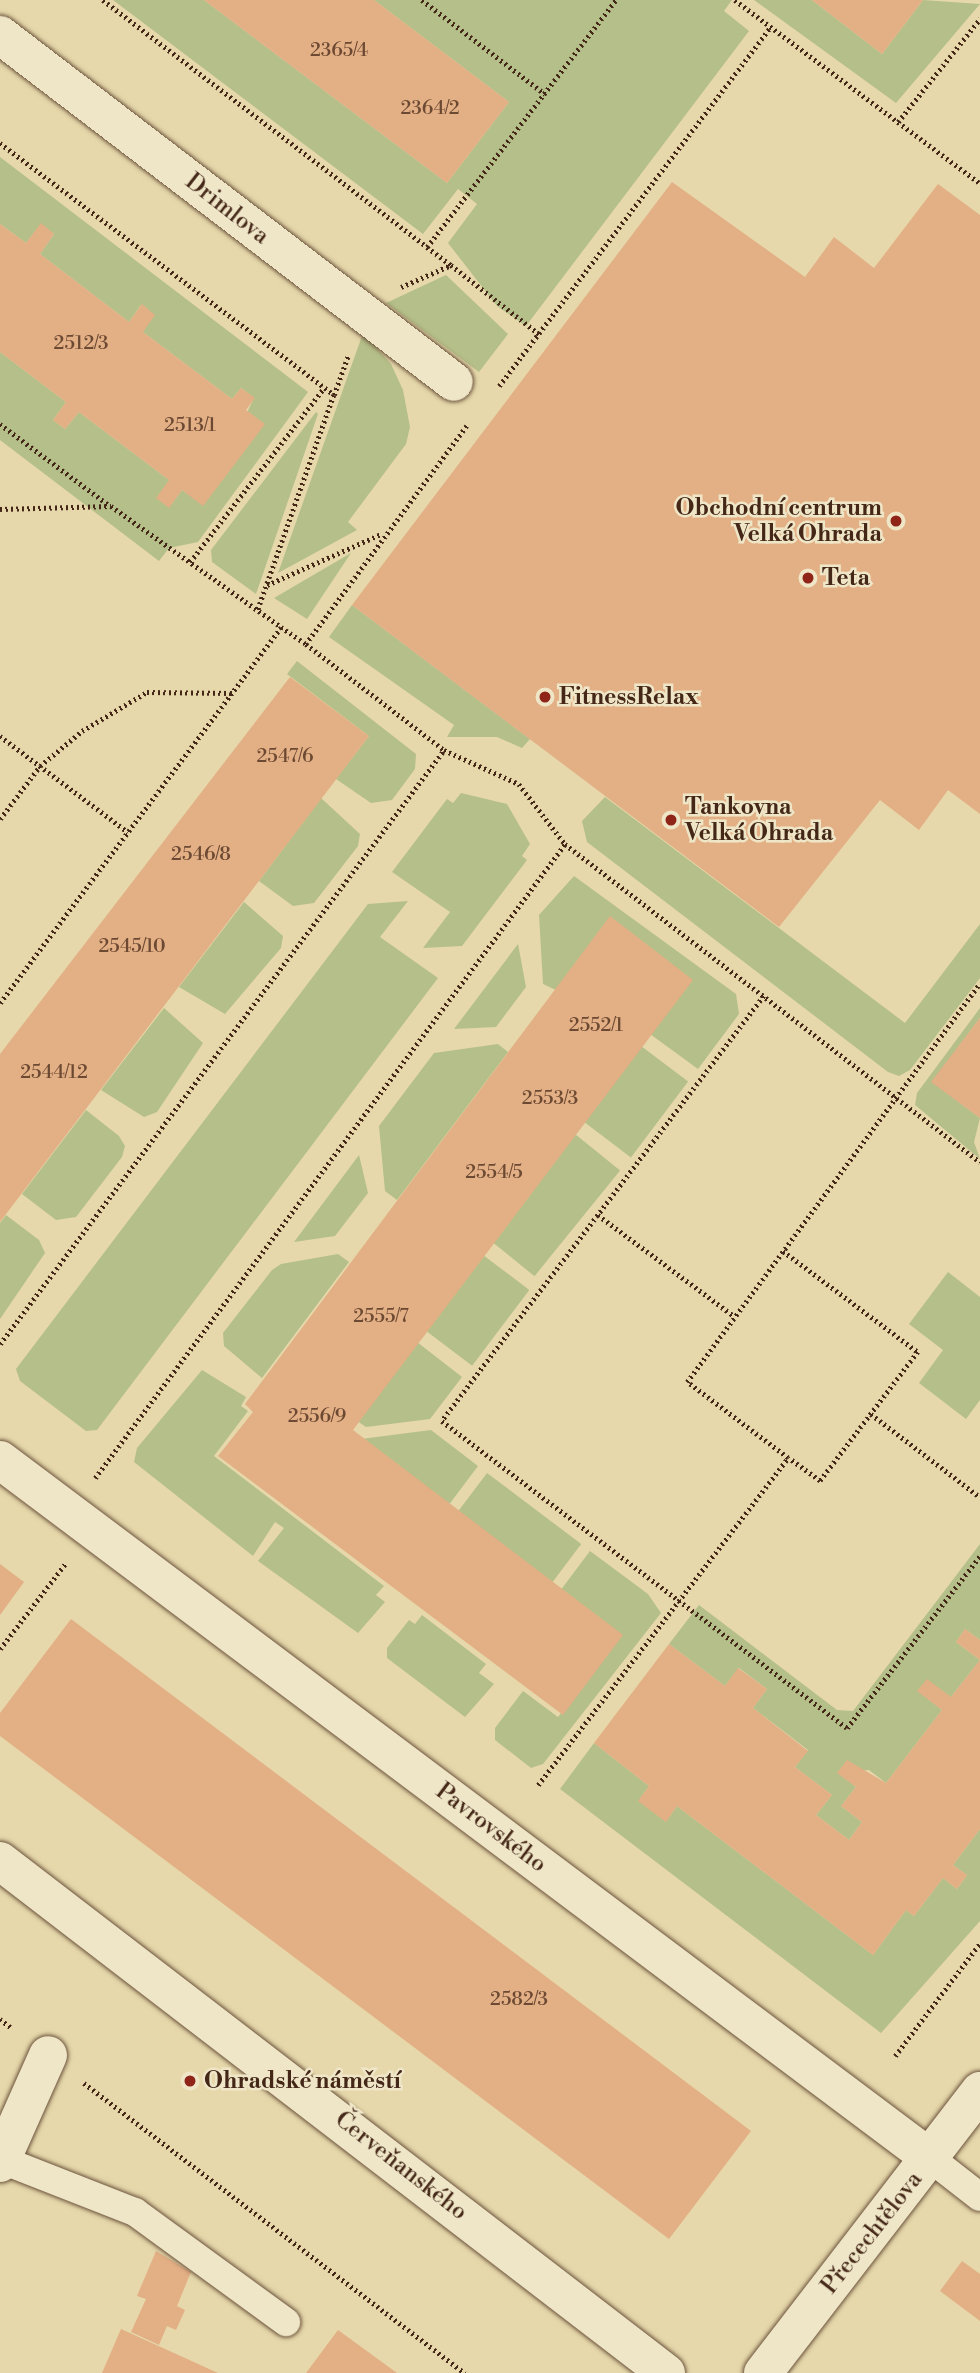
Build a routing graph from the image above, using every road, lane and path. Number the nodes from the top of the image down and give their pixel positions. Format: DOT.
graph roads {
  1 [pos="103,0"];
  2 [pos="422,0"];
  3 [pos="616,0"];
  4 [pos="735,0"];
  5 [pos="980,19"];
  6 [pos="771,27"];
  7 [pos="0,35"];
  8 [pos="544,94"];
  9 [pos="898,122"];
  10 [pos="0,143"];
  11 [pos="980,183"];
  12 [pos="427,247"];
  13 [pos="451,265"];
  14 [pos="398,288"];
  15 [pos="539,335"];
  16 [pos="454,382"];
  17 [pos="324,388"];
  18 [pos="489,397"];
  19 [pos="473,418"];
  20 [pos="0,424"];
  21 [pos="111,506"];
  22 [pos="0,509"];
  23 [pos="383,533"];
  24 [pos="190,562"];
  25 [pos="267,585"];
  26 [pos="258,610"];
  27 [pos="281,627"];
  28 [pos="306,644"];
  29 [pos="232,693"];
  30 [pos="0,736"];
  31 [pos="444,750"];
  32 [pos="40,766"];
  33 [pos="0,819"];
  34 [pos="128,832"];
  35 [pos="565,844"];
  36 [pos="980,982"];
  37 [pos="764,996"];
  38 [pos="0,1003"];
  39 [pos="895,1097"];
  40 [pos="980,1163"];
  41 [pos="598,1215"];
  42 [pos="783,1251"];
  43 [pos="734,1316"];
  44 [pos="0,1344"];
  45 [pos="871,1414"];
  46 [pos="788,1458"];
  47 [pos="0,1460"];
  48 [pos="107,1460"];
  49 [pos="980,1497"];
  50 [pos="980,1556"];
  51 [pos="681,1602"];
  52 [pos="538,1784"];
  53 [pos="0,1861"];
  54 [pos="980,1942"];
  55 [pos="0,2019"];
  56 [pos="48,2055"];
  57 [pos="895,2056"];
  58 [pos="980,2091"];
  59 [pos="930,2158"];
  60 [pos="1,2162"];
  61 [pos="980,2197"];
  62 [pos="286,2322"];
  63 [pos="465,2373"];
  64 [pos="666,2373"];
  65 [pos="763,2373"];
  1 -- 12 [label="path"];
  2 -- 8 [label="path"];
  3 -- 8 [label="path"];
  4 -- 6 [label="path"];
  5 -- 9 [label="path"];
  6 -- 9 [label="path"];
  6 -- 15 [label="path"];
  7 -- 16 [label="street, Drimlova"];
  8 -- 12 [label="path"];
  9 -- 11 [label="path"];
  10 -- 17 [label="path"];
  12 -- 13 [label="path"];
  13 -- 14 [label="path"];
  13 -- 15 [label="path"];
  15 -- 18 [label="path"];
  17 -- 24 [label="path"];
  17 -- 25 [label="path"];
  19 -- 23 [label="path"];
  20 -- 21 [label="path"];
  21 -- 22 [label="path"];
  21 -- 24 [label="path"];
  23 -- 25 [label="path"];
  23 -- 28 [label="path"];
  24 -- 26 [label="path"];
  25 -- 26 [label="path"];
  26 -- 27 [label="path"];
  27 -- 28 [label="path"];
  27 -- 29 [label="path"];
  28 -- 31 [label="path"];
  29 -- 32 [label="path"];
  29 -- 34 [label="path"];
  30 -- 32 [label="path"];
  31 -- 35 [label="path"];
  31 -- 44 [label="path"];
  32 -- 33 [label="path"];
  32 -- 34 [label="path"];
  34 -- 38 [label="path"];
  35 -- 37 [label="path"];
  35 -- 48 [label="path"];
  36 -- 39 [label="path"];
  37 -- 39 [label="path"];
  37 -- 41 [label="path"];
  39 -- 40 [label="path"];
  39 -- 42 [label="path"];
  41 -- 43 [label="path"];
  41 -- 51 [label="path"];
  42 -- 43 [label="path"];
  42 -- 45 [label="path"];
  43 -- 46 [label="path"];
  45 -- 46 [label="path"];
  45 -- 49 [label="path"];
  46 -- 51 [label="path"];
  47 -- 59 [label="street, Pavrovského"];
  50 -- 51 [label="path"];
  51 -- 52 [label="path"];
  53 -- 64 [label="street, Červeňanského"];
  54 -- 57 [label="path"];
  55 -- 56 [label="path"];
  56 -- 60 [label="street"];
  56 -- 63 [label="path"];
  58 -- 59 [label="street, Přecechtělova"];
  59 -- 61 [label="lane, Pavrovského"];
  59 -- 65 [label="street, Přecechtělova"];
  60 -- 62 [label="lane"];
}
